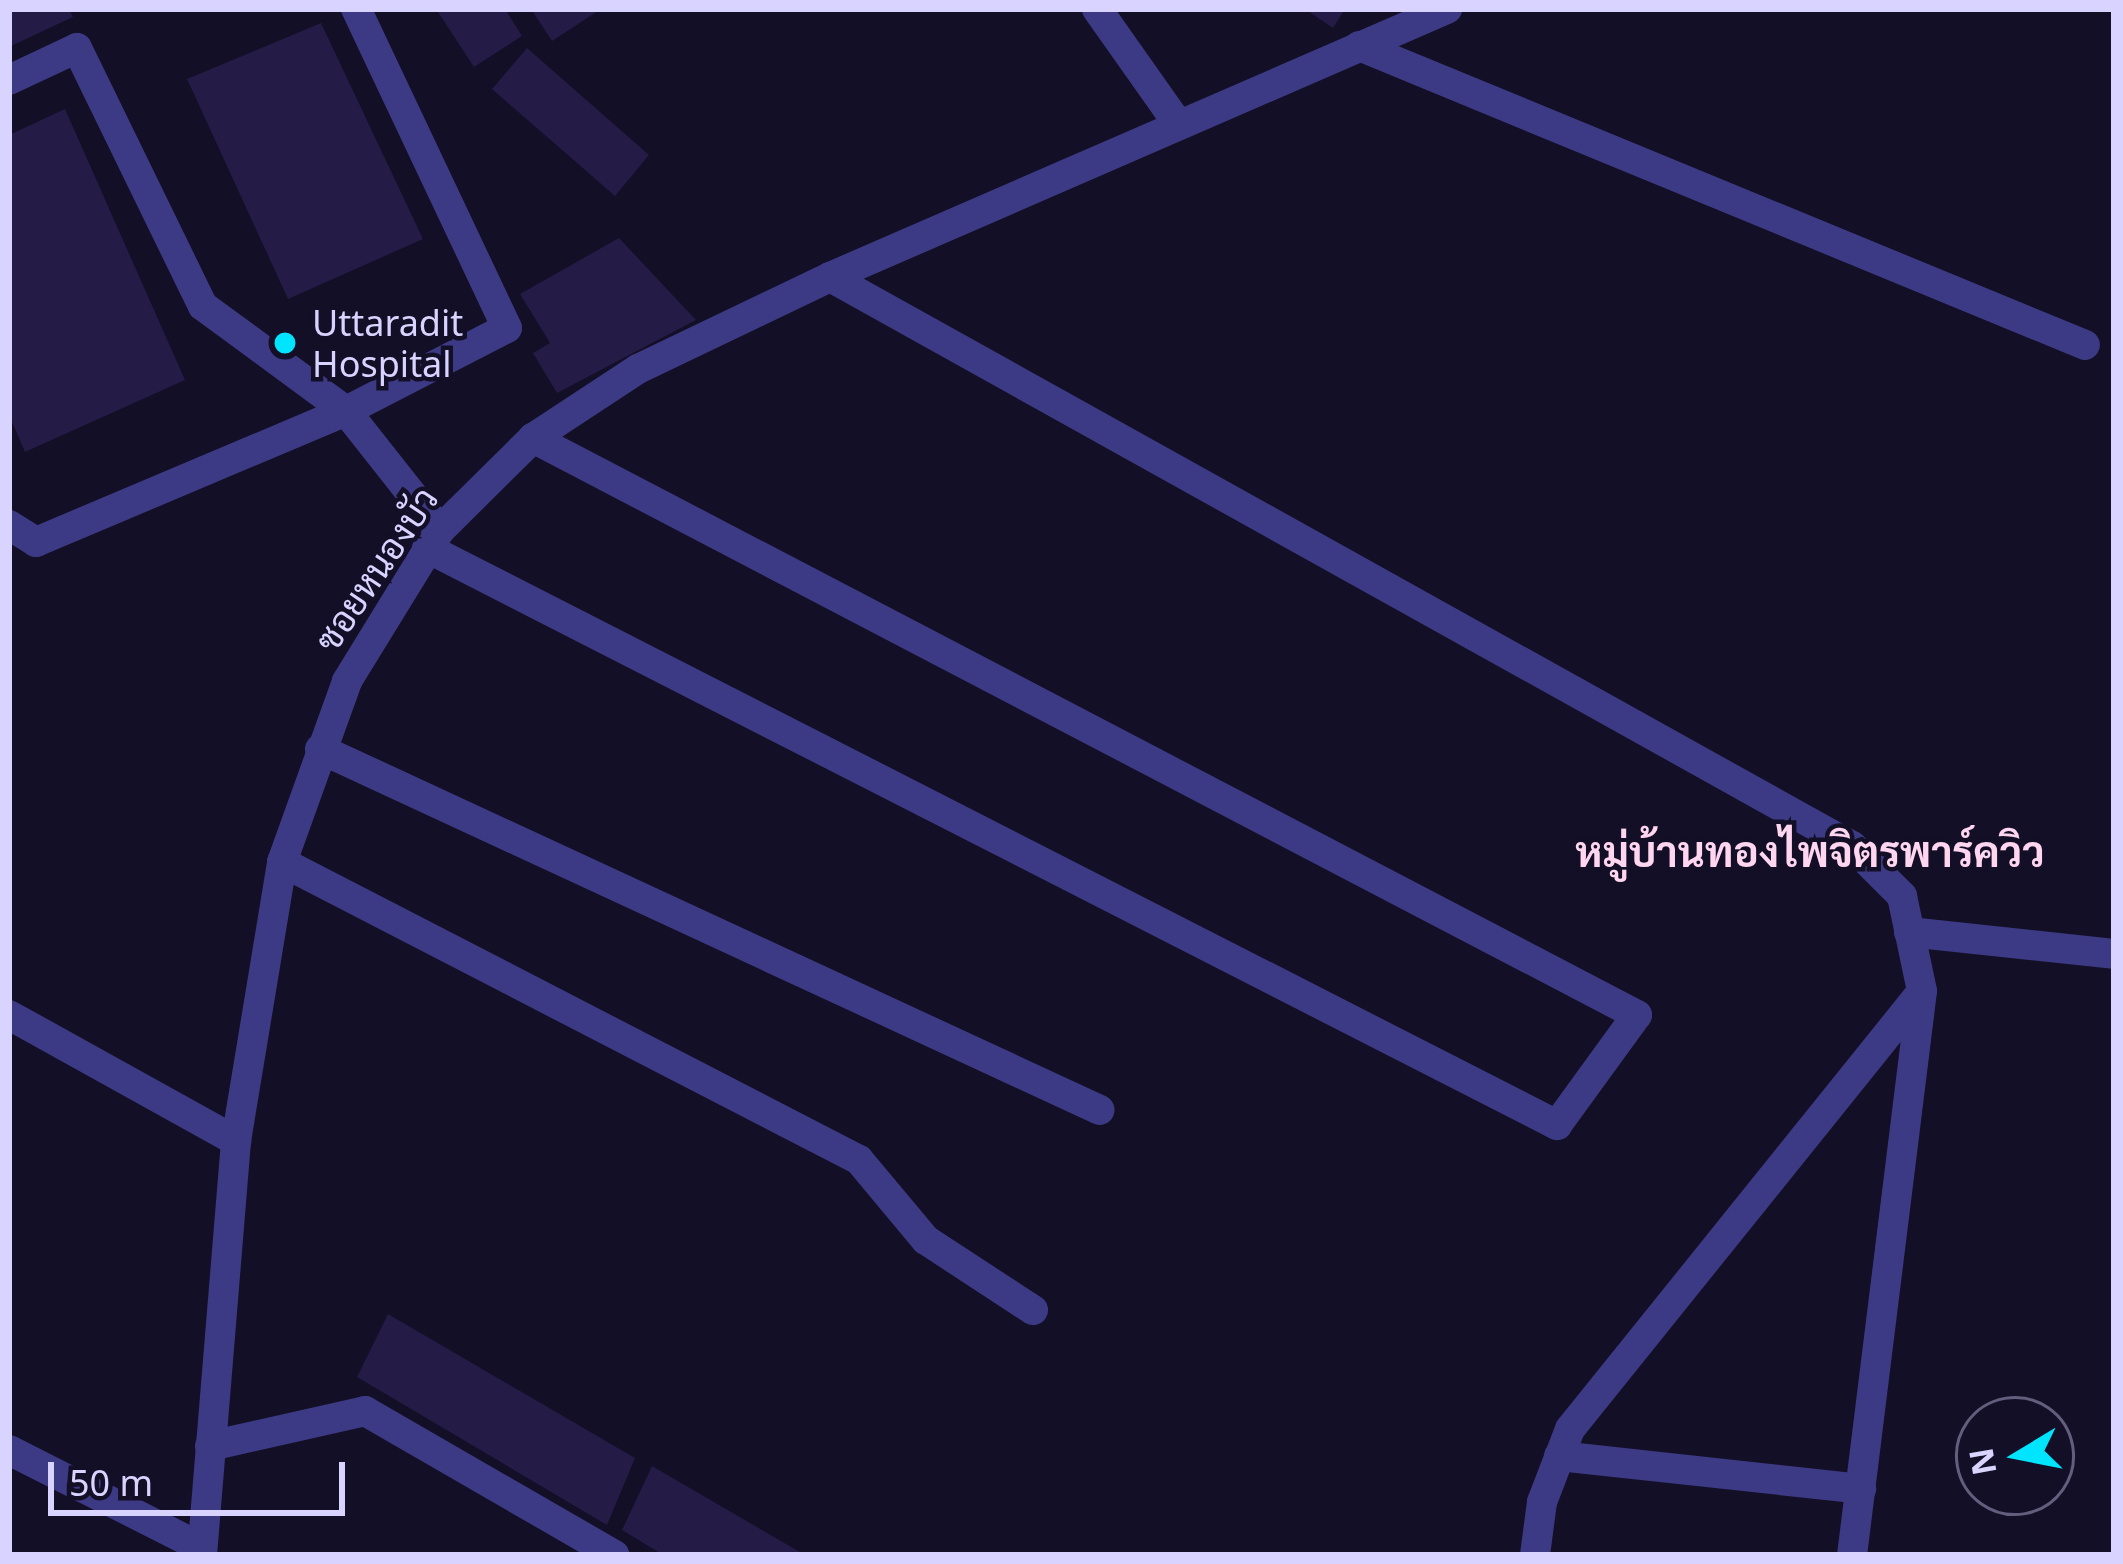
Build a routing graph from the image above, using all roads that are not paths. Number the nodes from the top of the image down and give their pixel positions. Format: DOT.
graph roads {
  1 [pos="356,9"];
  2 [pos="1097,9"];
  3 [pos="1447,9"];
  4 [pos="1358,46"];
  5 [pos="9,80"];
  6 [pos="1178,124"];
  7 [pos="830,277"];
  8 [pos="2085,345"];
  9 [pos="346,411"];
  10 [pos="533,439"];
  11 [pos="9,525"];
  12 [pos="434,539"];
  13 [pos="320,749"];
  14 [pos="281,862"];
  15 [pos="1910,932"];
  16 [pos="2114,953"];
  17 [pos="1922,991"];
  18 [pos="9,1015"];
  19 [pos="1100,1110"];
  20 [pos="236,1141"];
  21 [pos="1033,1310"];
  22 [pos="210,1446"];
  23 [pos="9,1450"];
  24 [pos="1559,1456"];
  25 [pos="1861,1489"];
  26 [pos="202,1551"];
  27 [pos="614,1555"];
  28 [pos="1535,1555"];
  29 [pos="1852,1555"];
  1 -- 9 [label="street"];
  2 -- 6 [label="street"];
  3 -- 4 [label="street, ซอยหนองบัว"];
  4 -- 6 [label="street, ซอยหนองบัว"];
  4 -- 8 [label="street"];
  5 -- 9 [label="street"];
  6 -- 7 [label="street, ซอยหนองบัว"];
  7 -- 10 [label="street, ซอยหนองบัว"];
  7 -- 15 [label="street"];
  9 -- 11 [label="street"];
  9 -- 12 [label="street"];
  10 -- 12 [label="street, ซอยหนองบัว"];
  10 -- 12 [label="street"];
  12 -- 13 [label="street, ซอยหนองบัว"];
  13 -- 14 [label="street, ซอยหนองบัว"];
  13 -- 19 [label="street"];
  14 -- 20 [label="street, ซอยหนองบัว"];
  14 -- 21 [label="street"];
  15 -- 16 [label="street"];
  15 -- 17 [label="street"];
  17 -- 24 [label="street"];
  17 -- 25 [label="street"];
  18 -- 20 [label="street"];
  20 -- 22 [label="street, ซอยหนองบัว"];
  22 -- 26 [label="street, ซอยหนองบัว"];
  22 -- 27 [label="street"];
  23 -- 26 [label="street"];
  24 -- 25 [label="street"];
  24 -- 28 [label="street"];
  25 -- 29 [label="street"];
}
